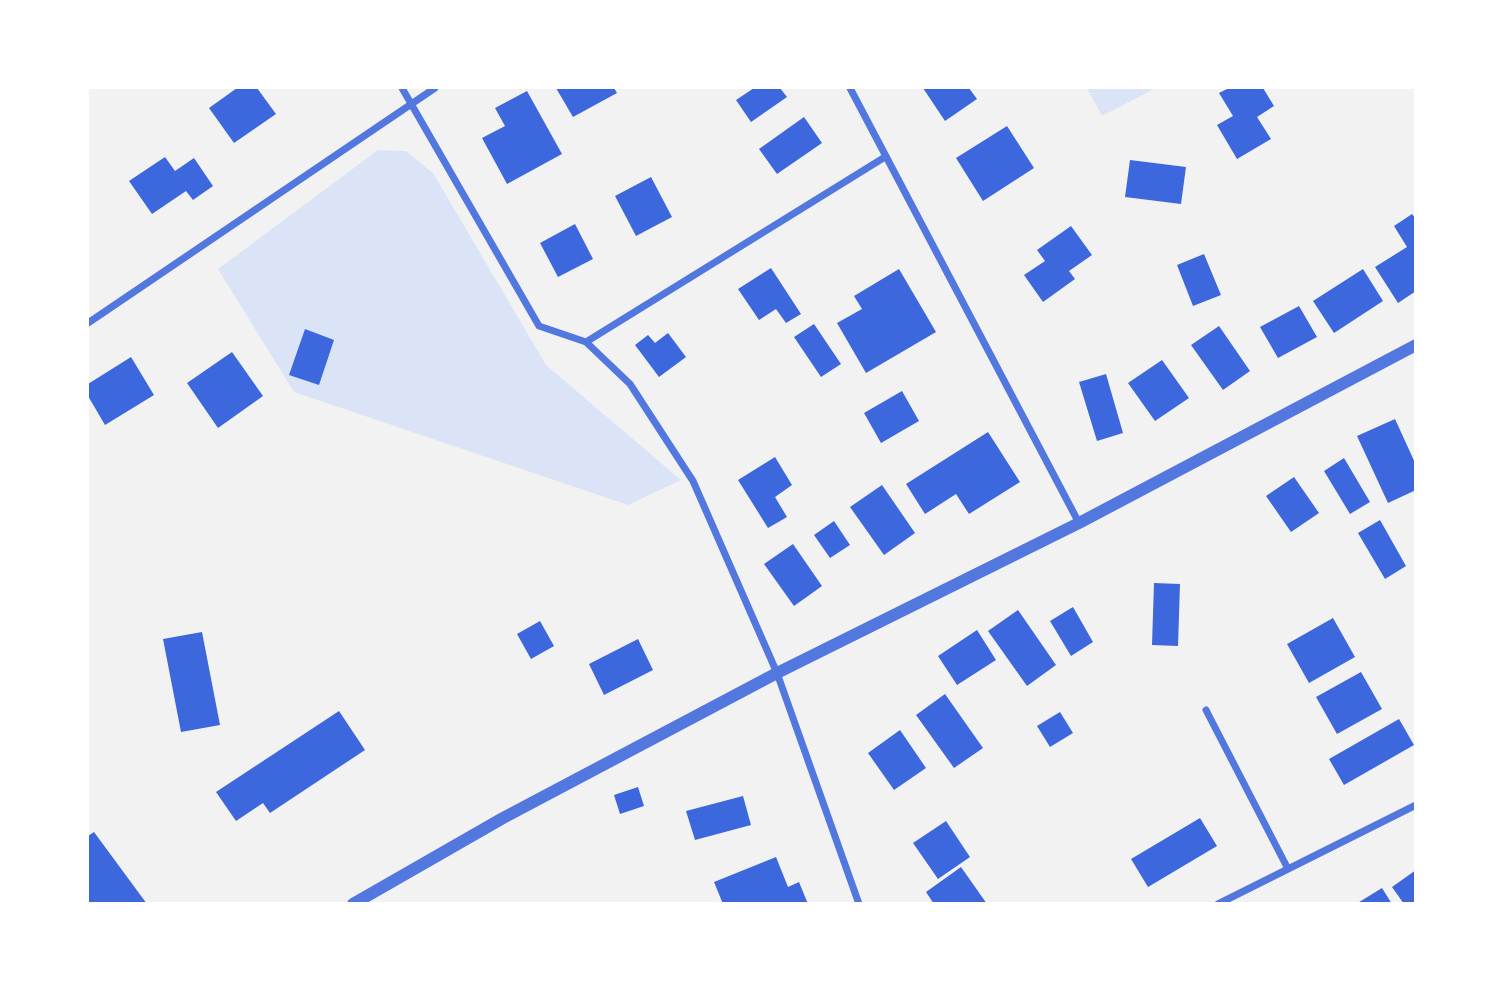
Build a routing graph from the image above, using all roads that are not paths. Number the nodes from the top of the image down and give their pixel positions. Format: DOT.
graph roads {
  1 [pos="402,88"];
  2 [pos="435,88"];
  3 [pos="850,88"];
  4 [pos="409,102"];
  5 [pos="885,157"];
  6 [pos="88,323"];
  7 [pos="586,342"];
  8 [pos="1416,345"];
  9 [pos="1079,523"];
  10 [pos="777,673"];
  11 [pos="1206,710"];
  12 [pos="1416,805"];
  13 [pos="1289,869"];
  14 [pos="353,904"];
  15 [pos="859,904"];
  16 [pos="1218,904"];
  1 -- 4 [label="street"];
  2 -- 4 [label="street"];
  3 -- 5 [label="street"];
  4 -- 6 [label="street"];
  4 -- 7 [label="street"];
  5 -- 7 [label="street"];
  5 -- 9 [label="street"];
  7 -- 10 [label="street"];
  8 -- 9 [label="street"];
  9 -- 10 [label="street"];
  10 -- 14 [label="street"];
  10 -- 15 [label="street"];
  11 -- 13 [label="street"];
  12 -- 13 [label="street"];
  13 -- 16 [label="street"];
}
